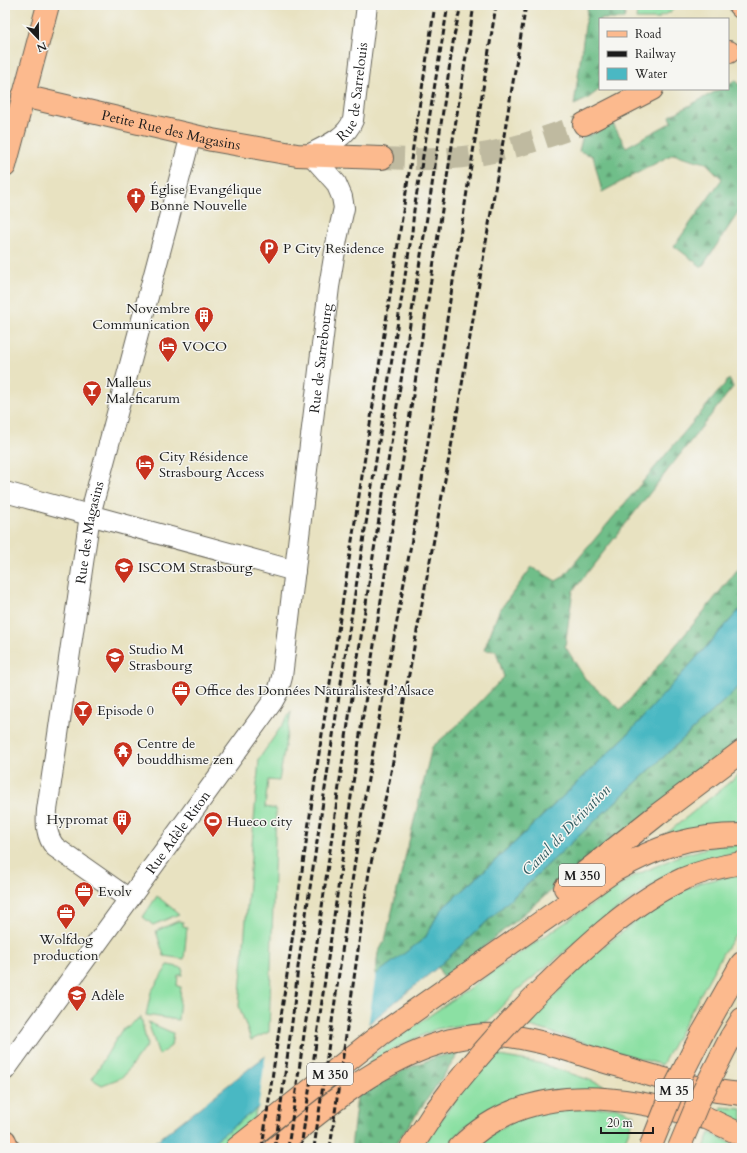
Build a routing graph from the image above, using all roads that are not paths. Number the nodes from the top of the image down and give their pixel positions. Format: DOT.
graph roads {
  1 [pos="48,5"];
  2 [pos="367,5"];
  3 [pos="739,5"];
  4 [pos="742,8"];
  5 [pos="650,90"];
  6 [pos="23,96"];
  7 [pos="5,108"];
  8 [pos="584,124"];
  9 [pos="191,135"];
  10 [pos="313,156"];
  11 [pos="382,158"];
  12 [pos="5,166"];
  13 [pos="5,492"];
  14 [pos="90,515"];
  15 [pos="295,571"];
  16 [pos="742,751"];
  17 [pos="742,834"];
  18 [pos="742,863"];
  19 [pos="129,899"];
  20 [pos="742,963"];
  21 [pos="425,1003"];
  22 [pos="736,1028"];
  23 [pos="12,1045"];
  24 [pos="602,1061"];
  25 [pos="5,1070"];
  26 [pos="742,1094"];
  27 [pos="705,1118"];
  28 [pos="742,1136"];
  29 [pos="5,1141"];
  30 [pos="8,1148"];
  31 [pos="237,1148"];
  32 [pos="275,1148"];
  33 [pos="411,1148"];
  34 [pos="459,1148"];
  35 [pos="650,1148"];
  36 [pos="679,1148"];
  1 -- 6 [label="main road"];
  2 -- 10 [label="street, Rue de Sarrelouis"];
  3 -- 4 [label="main road"];
  5 -- 8 [label="main road"];
  6 -- 7 [label="main road"];
  6 -- 9 [label="main road, Petite Rue des Magasins"];
  6 -- 12 [label="main road"];
  9 -- 10 [label="main road, Petite Rue des Magasins"];
  9 -- 14 [label="street, Rue des Magasins"];
  10 -- 11 [label="main road, Petite Rue des Magasins"];
  10 -- 15 [label="street, Rue de Sarrebourg"];
  13 -- 14 [label="street"];
  14 -- 15 [label="street"];
  14 -- 19 [label="street, Rue des Magasins"];
  15 -- 19 [label="street, Rue Adèle Riton"];
  16 -- 21 [label="main road, M 350"];
  17 -- 21 [label="main road, M 350"];
  18 -- 33 [label="main road, bridge"];
  19 -- 23 [label="street, Rue Adèle Riton"];
  20 -- 35 [label="main road, M 35, bridge"];
  21 -- 31 [label="main road, M 350"];
  22 -- 36 [label="main road, M 35, bridge"];
  23 -- 25 [label="street, Rue Adèle Riton"];
  24 -- 26 [label="main road, M 350"];
  24 -- 27 [label="main road, M 350"];
  24 -- 32 [label="main road, M 350"];
  27 -- 28 [label="main road, M 350"];
  27 -- 34 [label="main road"];
  29 -- 30 [label="main road"];
}
